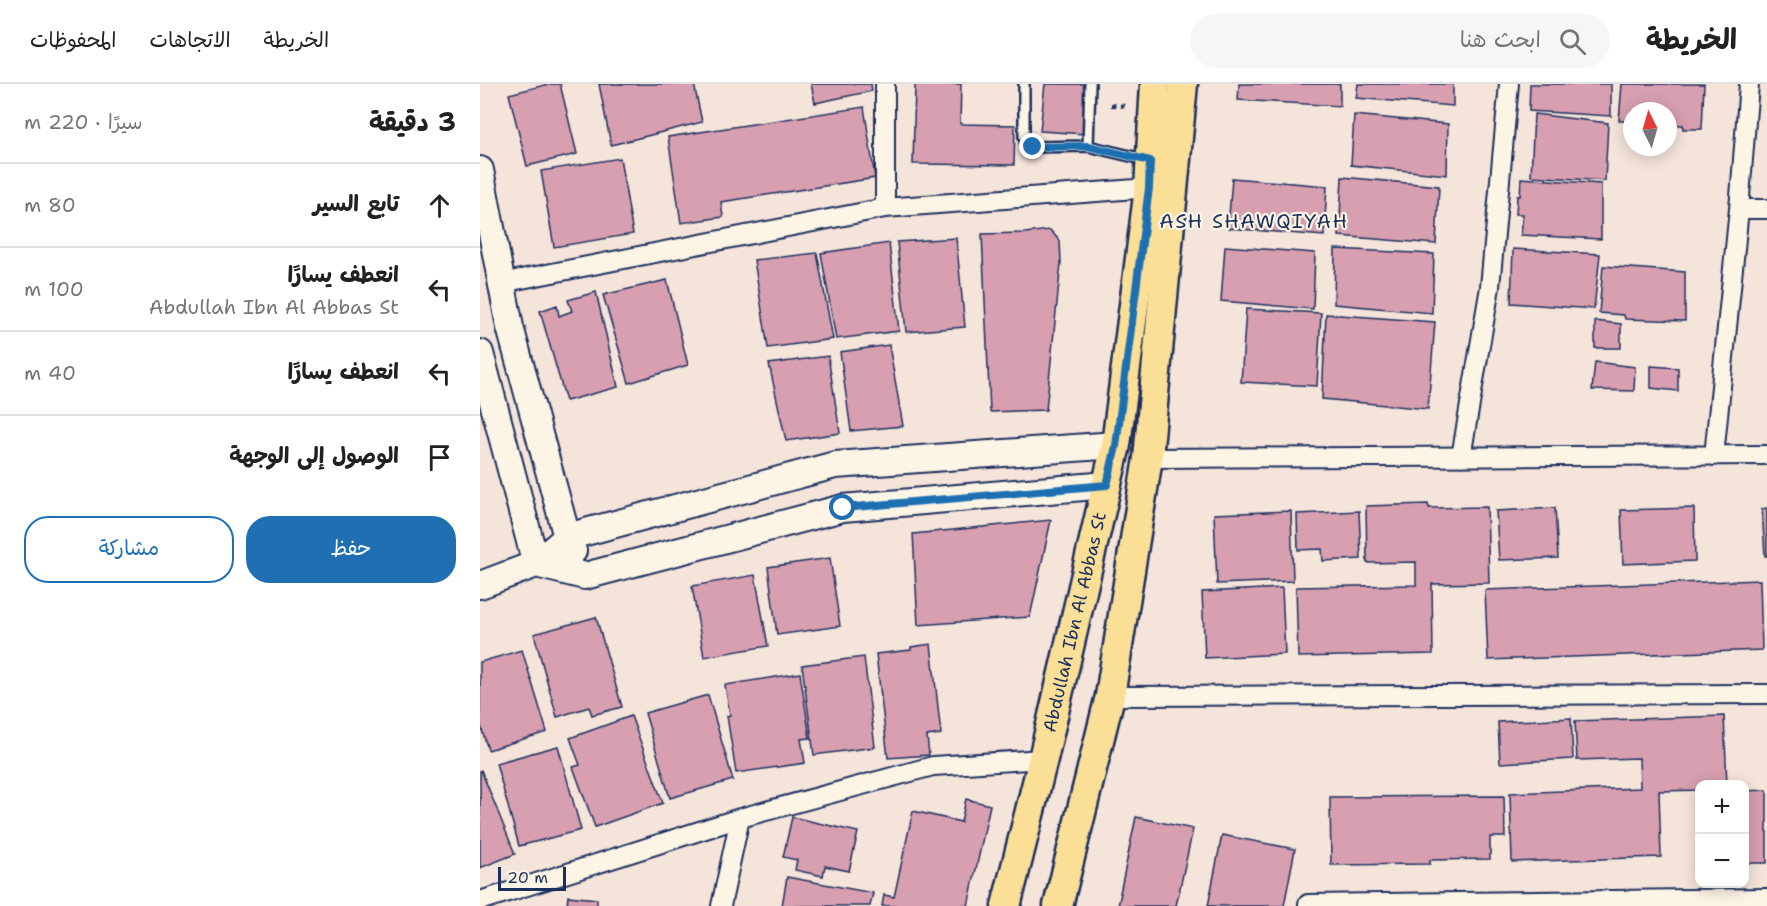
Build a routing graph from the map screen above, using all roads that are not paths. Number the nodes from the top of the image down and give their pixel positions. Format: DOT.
graph roads {
  1 [pos="885,84"];
  2 [pos="1024,84"];
  3 [pos="1090,84"];
  4 [pos="1155,84"];
  5 [pos="1183,84"];
  6 [pos="1509,84"];
  7 [pos="1749,84"];
  8 [pos="1088,146"];
  9 [pos="480,170"];
  10 [pos="1149,175"];
  11 [pos="885,208"];
  12 [pos="1739,209"];
  13 [pos="1767,209"];
  14 [pos="501,283"];
  15 [pos="480,353"];
  16 [pos="489,419"];
  17 [pos="1116,446"];
  18 [pos="1767,455"];
  19 [pos="1713,456"];
  20 [pos="1461,457"];
  21 [pos="1149,458"];
  22 [pos="1107,485"];
  23 [pos="567,537"];
  24 [pos="536,564"];
  25 [pos="585,576"];
  26 [pos="480,585"];
  27 [pos="1767,694"];
  28 [pos="1110,696"];
  29 [pos="1043,759"];
  30 [pos="740,818"];
  31 [pos="1767,898"];
  32 [pos="480,901"];
  33 [pos="721,906"];
  34 [pos="1006,906"];
  35 [pos="1058,906"];
  36 [pos="1308,906"];
  1 -- 11 [label="street"];
  2 -- 8 [label="lane"];
  3 -- 8 [label="lane"];
  4 -- 10 [label="main road, Abdullah Ibn Al Abbas St"];
  5 -- 21 [label="main road"];
  6 -- 20 [label="street"];
  7 -- 12 [label="street"];
  8 -- 10 [label="lane"];
  9 -- 14 [label="street"];
  10 -- 11 [label="street"];
  10 -- 17 [label="main road, Abdullah Ibn Al Abbas St"];
  11 -- 14 [label="street"];
  12 -- 13 [label="street"];
  12 -- 19 [label="street"];
  14 -- 23 [label="street"];
  15 -- 16 [label="street"];
  16 -- 24 [label="street"];
  17 -- 22 [label="main road, Abdullah Ibn Al Abbas St"];
  17 -- 23 [label="street"];
  18 -- 19 [label="street"];
  19 -- 20 [label="street"];
  20 -- 21 [label="street"];
  21 -- 28 [label="main road"];
  22 -- 25 [label="street"];
  22 -- 29 [label="main road, Abdullah Ibn Al Abbas St"];
  23 -- 24 [label="street"];
  23 -- 25 [label="street"];
  24 -- 25 [label="street"];
  24 -- 26 [label="street"];
  27 -- 28 [label="street"];
  28 -- 35 [label="main road"];
  29 -- 30 [label="street"];
  29 -- 34 [label="main road, Abdullah Ibn Al Abbas St"];
  30 -- 32 [label="street"];
  30 -- 33 [label="street"];
  31 -- 36 [label="street"];
}
